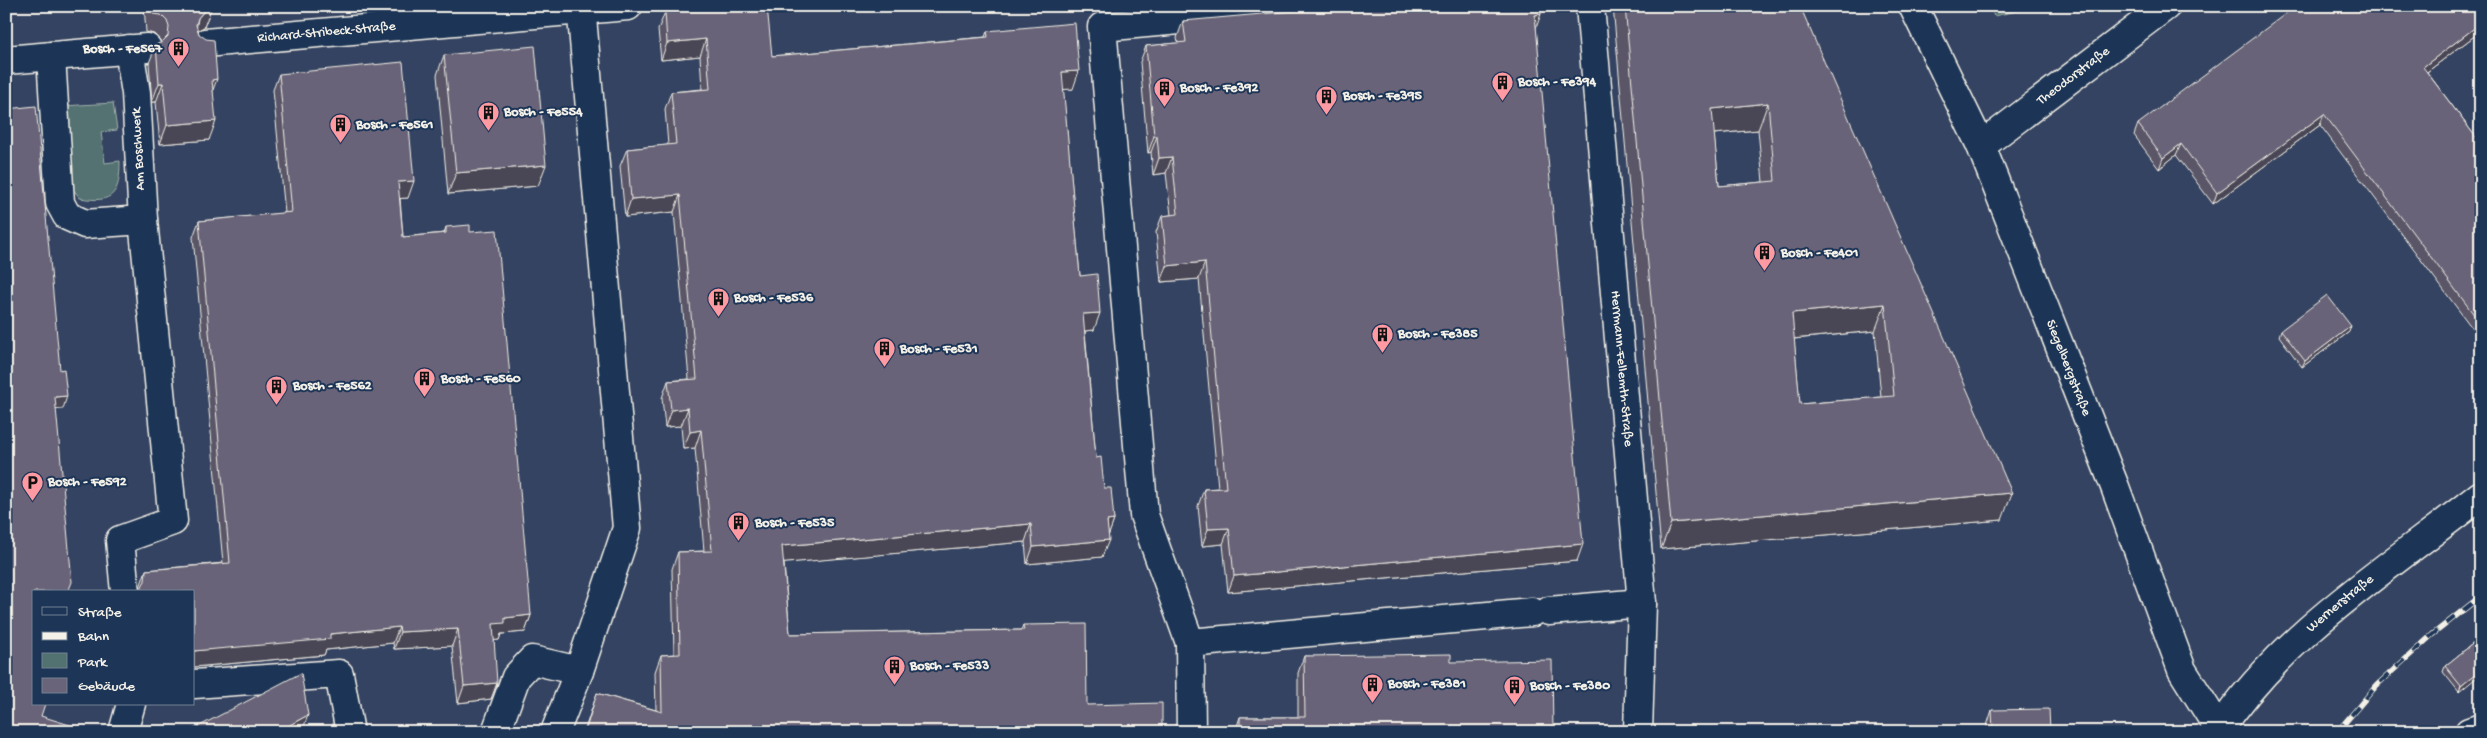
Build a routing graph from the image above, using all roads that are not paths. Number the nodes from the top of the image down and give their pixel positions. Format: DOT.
graph roads {
  1 [pos="628,6"];
  2 [pos="1334,6"];
  3 [pos="1590,6"];
  4 [pos="1913,6"];
  5 [pos="2166,6"];
  6 [pos="582,8"];
  7 [pos="205,43"];
  8 [pos="50,56"];
  9 [pos="6,60"];
  10 [pos="1981,146"];
  11 [pos="142,220"];
  12 [pos="2481,495"];
  13 [pos="125,590"];
  14 [pos="1642,603"];
  15 [pos="1190,643"];
  16 [pos="579,671"];
  17 [pos="195,684"];
  18 [pos="130,706"];
  19 [pos="2481,728"];
  20 [pos="2218,731"];
  21 [pos="123,732"];
  22 [pos="350,732"];
  23 [pos="496,732"];
  24 [pos="555,732"];
  25 [pos="1191,732"];
  26 [pos="1638,732"];
  27 [pos="2468,732"];
  1 -- 6 [label="street, Richard-Stribeck-Straße"];
  2 -- 15 [label="street"];
  3 -- 14 [label="street, Herrmann-Fellemth-Straße"];
  4 -- 10 [label="street, Siegelbergstraße"];
  5 -- 10 [label="street, Theodorstraße"];
  6 -- 7 [label="street, Richard-Stribeck-Straße"];
  6 -- 16 [label="street"];
  8 -- 9 [label="street, Am Boschwerk"];
  8 -- 11 [label="street"];
  8 -- 11 [label="street, Am Boschwerk"];
  10 -- 20 [label="street, Siegelbergstraße"];
  11 -- 13 [label="street, Am Boschwerk"];
  12 -- 20 [label="street, Wernerstraße"];
  14 -- 15 [label="street"];
  14 -- 26 [label="street, Herrmann-Fellemth-Straße"];
  15 -- 25 [label="street"];
  16 -- 23 [label="street"];
  16 -- 24 [label="street"];
  17 -- 22 [label="street"];
  18 -- 21 [label="street"];
  19 -- 27 [label="street"];
}
